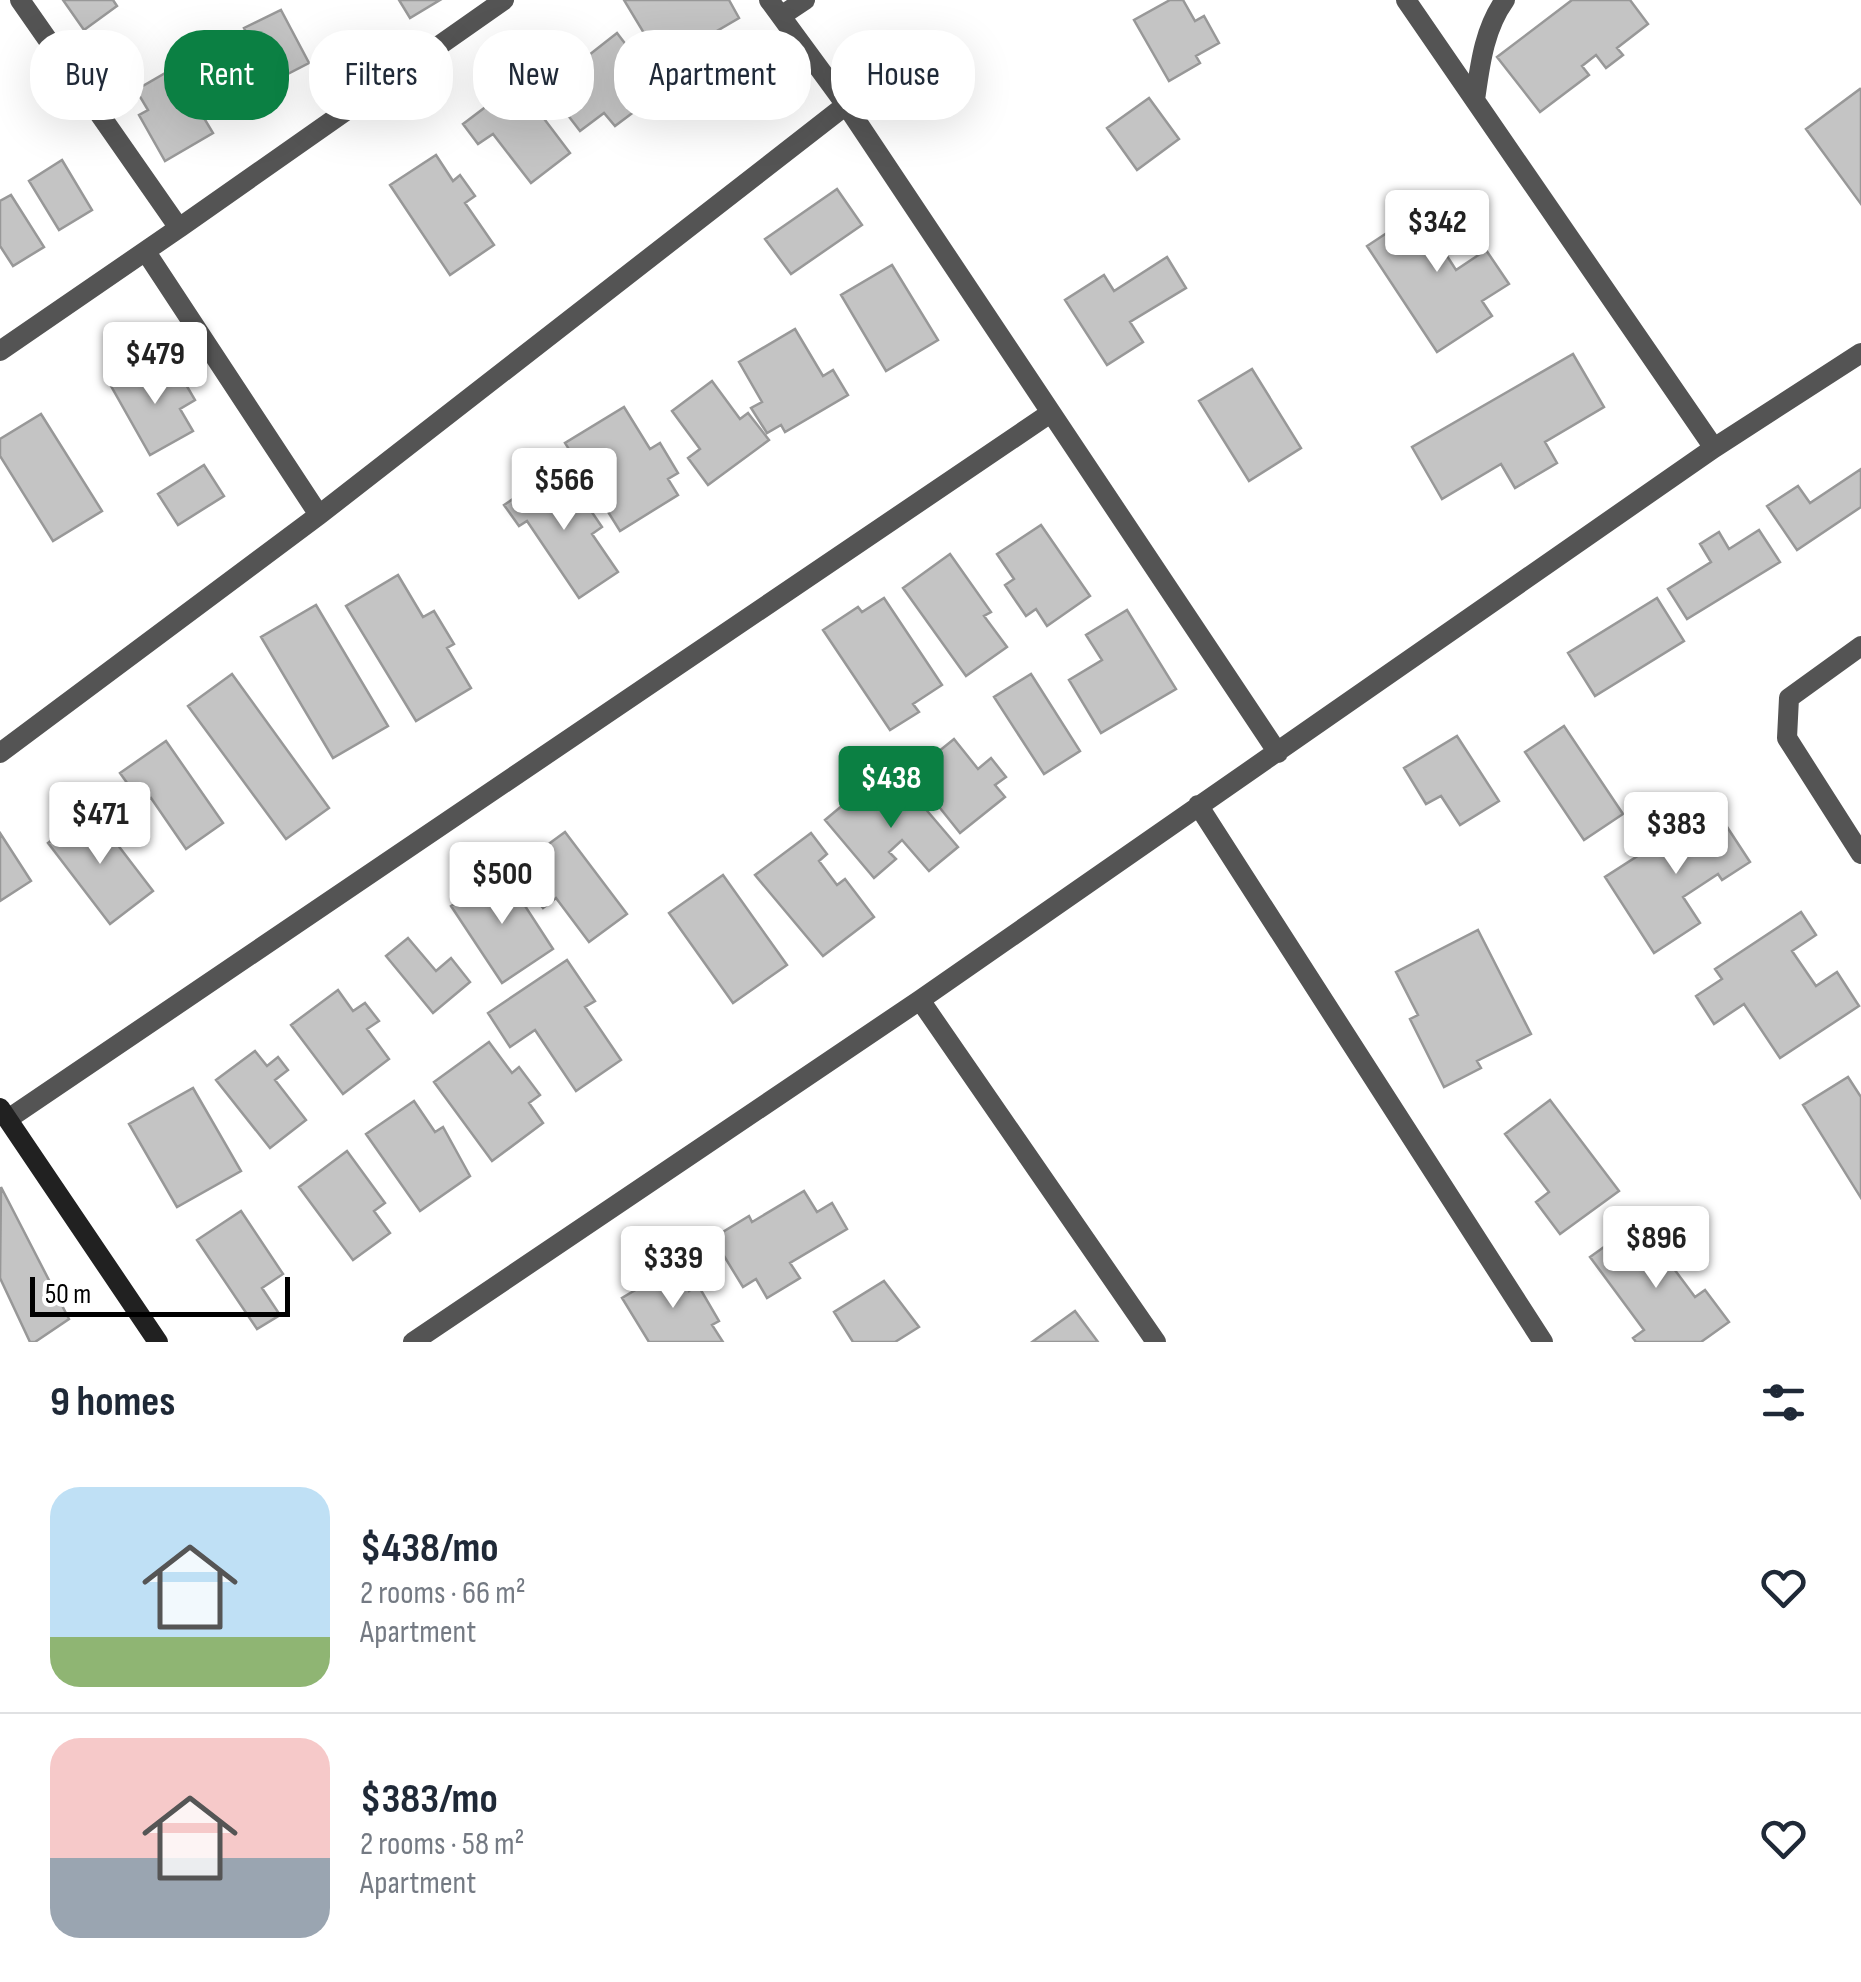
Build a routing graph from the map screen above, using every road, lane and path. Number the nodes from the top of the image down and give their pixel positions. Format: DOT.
graph roads {
  1 [pos="20,0"];
  2 [pos="504,0"];
  3 [pos="805,0"];
  4 [pos="1406,0"];
  5 [pos="1505,0"];
  6 [pos="775,8"];
  7 [pos="831,85"];
  8 [pos="1474,100"];
  9 [pos="831,118"];
  10 [pos="855,120"];
  11 [pos="179,228"];
  12 [pos="146,252"];
  13 [pos="0,351"];
  14 [pos="1861,353"];
  15 [pos="1049,414"];
  16 [pos="1714,448"];
  17 [pos="319,515"];
  18 [pos="1861,646"];
  19 [pos="0,752"];
  20 [pos="1278,753"];
  21 [pos="1198,806"];
  22 [pos="1861,854"];
  23 [pos="920,1000"];
  24 [pos="4,1114"];
  25 [pos="158,1342"];
  26 [pos="412,1342"];
  27 [pos="1156,1342"];
  28 [pos="1543,1342"];
  1 -- 11 [label="street"];
  2 -- 11 [label="street"];
  3 -- 6 [label="street"];
  4 -- 8 [label="street"];
  5 -- 8 [label="street"];
  6 -- 7 [label="street"];
  8 -- 16 [label="street"];
  9 -- 17 [label="street"];
  10 -- 15 [label="street"];
  11 -- 12 [label="street"];
  12 -- 13 [label="street"];
  12 -- 17 [label="street"];
  14 -- 16 [label="street"];
  15 -- 20 [label="street"];
  15 -- 24 [label="street"];
  16 -- 20 [label="street"];
  17 -- 19 [label="street"];
  18 -- 22 [label="street"];
  20 -- 21 [label="street"];
  21 -- 23 [label="street"];
  21 -- 28 [label="street"];
  23 -- 26 [label="street"];
  23 -- 27 [label="street"];
  24 -- 25 [label="street"];
}
